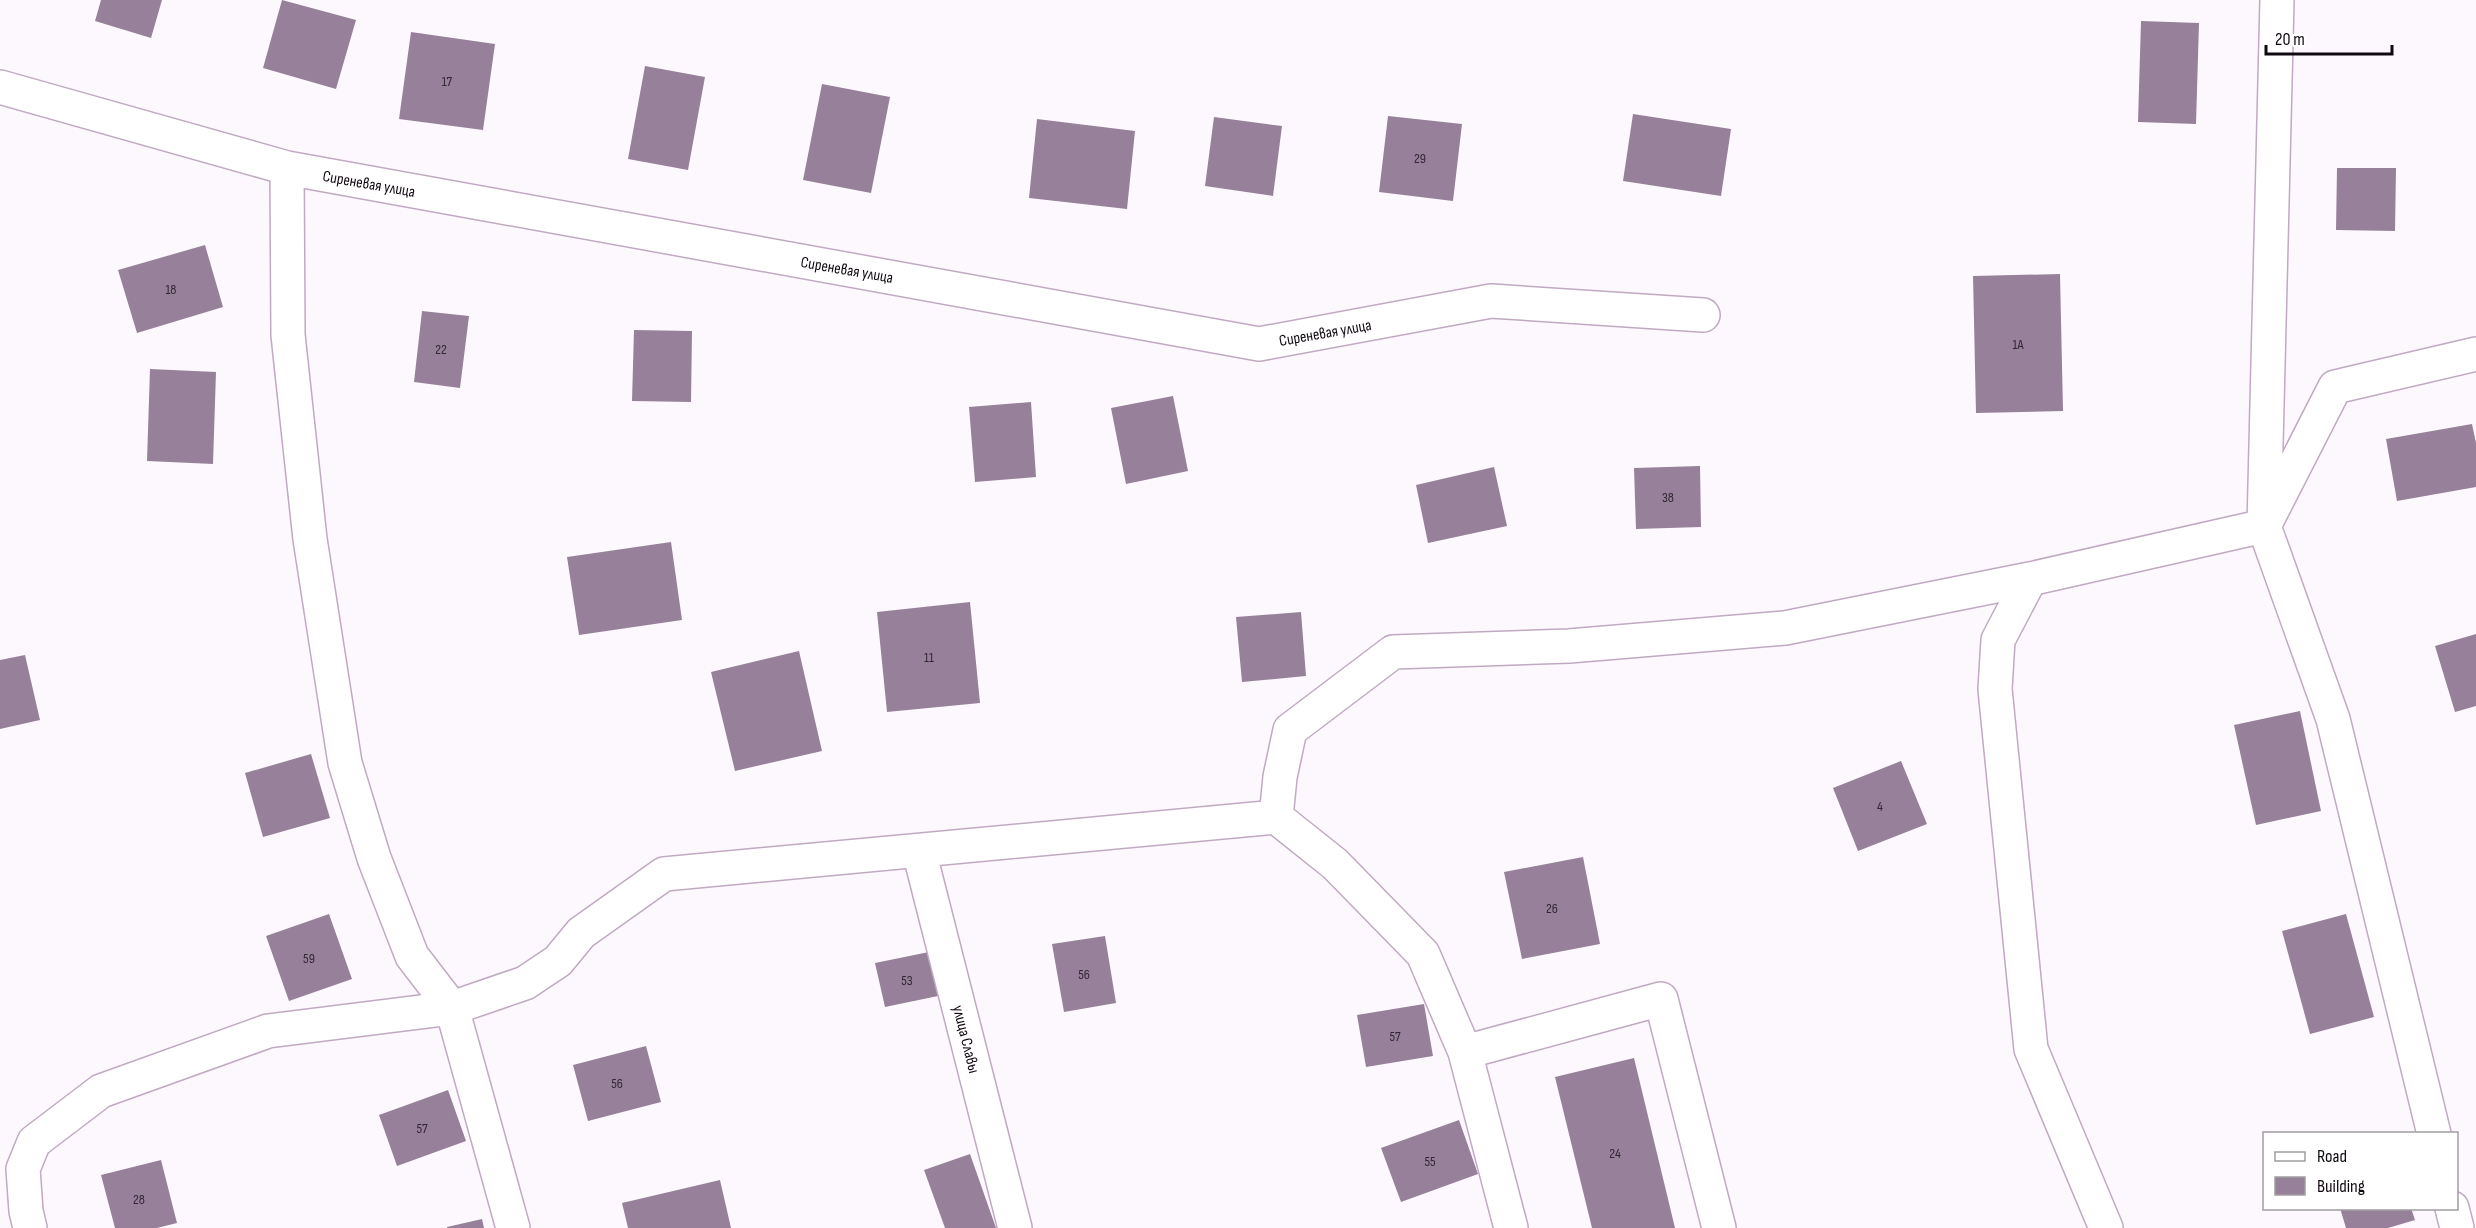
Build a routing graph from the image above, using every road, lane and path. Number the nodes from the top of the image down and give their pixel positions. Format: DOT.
graph roads {
  1 [pos="2277,0"];
  2 [pos="0,87"];
  3 [pos="287,168"];
  4 [pos="1703,315"];
  5 [pos="2476,354"];
  6 [pos="2264,526"];
  7 [pos="2030,579"];
  8 [pos="1276,817"];
  9 [pos="919,850"];
  10 [pos="452,1008"];
  11 [pos="1465,1052"];
  12 [pos="2434,1132"];
  13 [pos="2452,1210"];
  14 [pos="30,1228"];
  15 [pos="513,1228"];
  16 [pos="1015,1228"];
  17 [pos="1511,1228"];
  18 [pos="1719,1228"];
  19 [pos="2106,1228"];
  20 [pos="2457,1228"];
  1 -- 6 [label="street"];
  2 -- 3 [label="street, Сиреневая улица"];
  3 -- 4 [label="street, Сиреневая улица"];
  3 -- 10 [label="street"];
  5 -- 6 [label="street"];
  6 -- 7 [label="street"];
  6 -- 12 [label="street"];
  7 -- 8 [label="street"];
  7 -- 19 [label="street"];
  8 -- 9 [label="street"];
  8 -- 11 [label="street"];
  9 -- 10 [label="street"];
  9 -- 16 [label="street, улица Славы"];
  10 -- 14 [label="street"];
  10 -- 15 [label="street"];
  11 -- 17 [label="street"];
  11 -- 18 [label="street"];
  13 -- 20 [label="street"];
}
